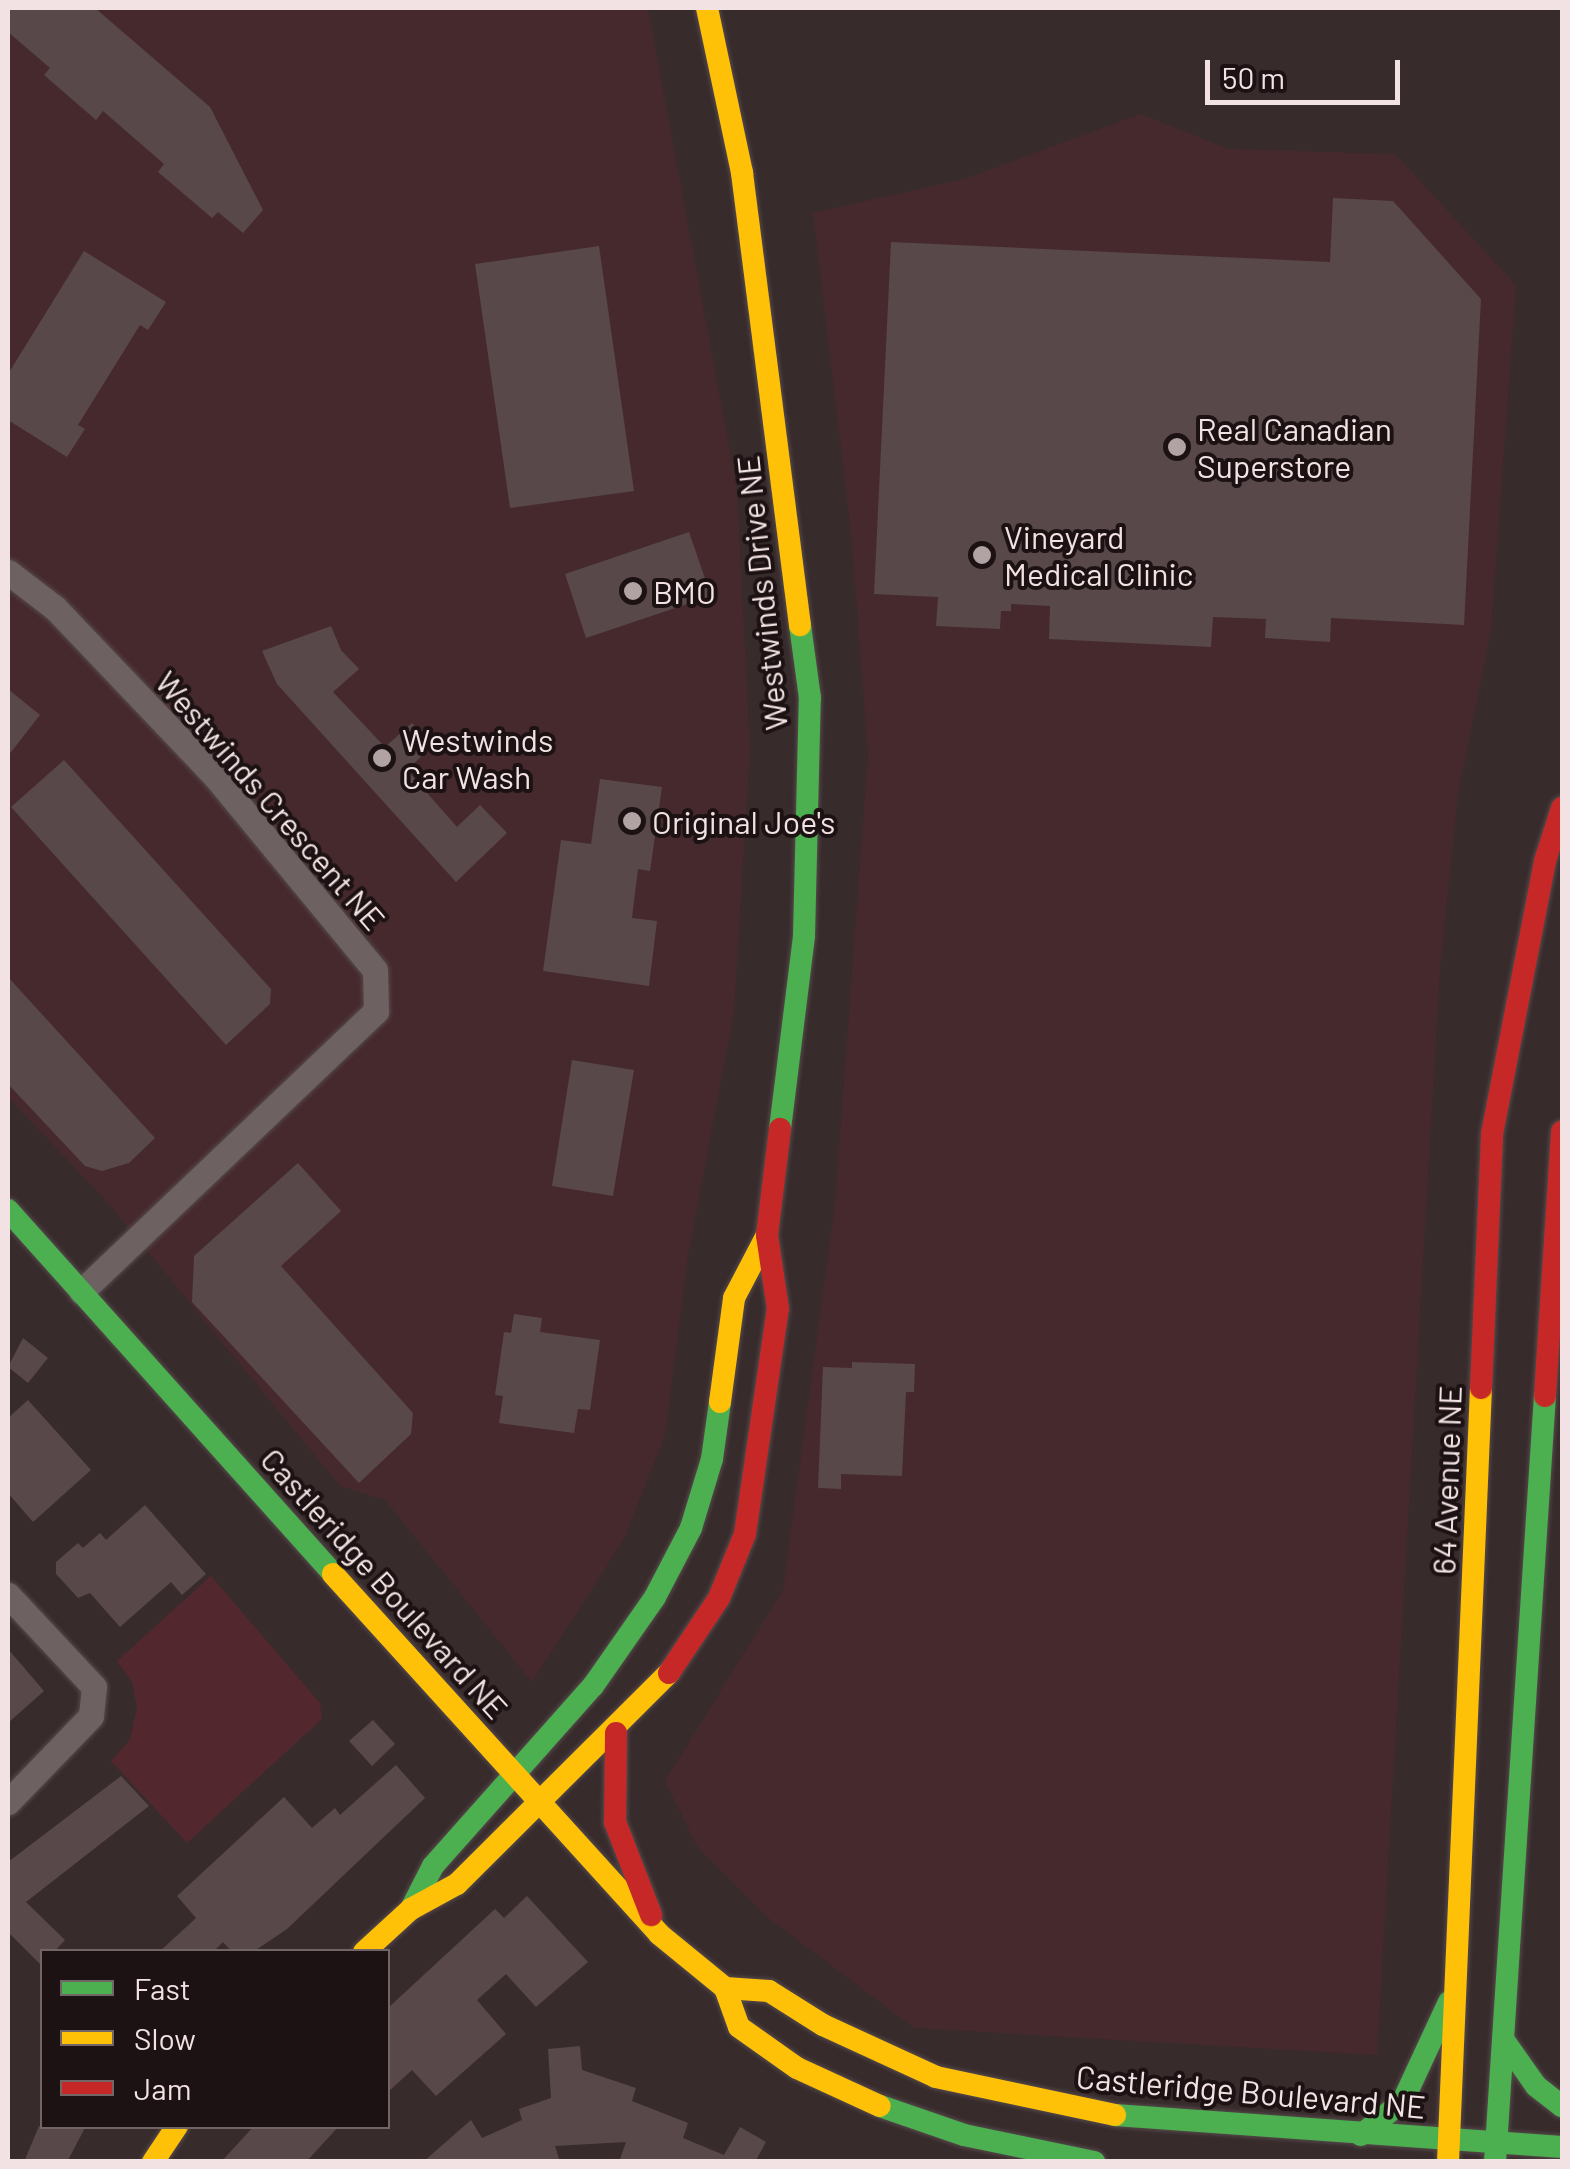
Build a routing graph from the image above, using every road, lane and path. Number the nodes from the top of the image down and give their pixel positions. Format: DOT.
graph roads {
  1 [pos="706,8"];
  2 [pos="8,572"];
  3 [pos="1562,808"];
  4 [pos="1562,1132"];
  5 [pos="8,1210"];
  6 [pos="767,1236"];
  7 [pos="80,1292"];
  8 [pos="8,1595"];
  9 [pos="616,1733"];
  10 [pos="511,1774"];
  11 [pos="8,1802"];
  12 [pos="539,1804"];
  13 [pos="411,1909"];
  14 [pos="659,1934"];
  15 [pos="367,1949"];
  16 [pos="1461,1973"];
  17 [pos="724,1988"];
  18 [pos="1503,2038"];
  19 [pos="1562,2106"];
  20 [pos="175,2129"];
  21 [pos="1361,2136"];
  22 [pos="1562,2147"];
  23 [pos="1449,2152"];
  24 [pos="1496,2153"];
  25 [pos="153,2162"];
  26 [pos="1094,2162"];
  1 -- 6 [label="street, Westwinds Drive NE"];
  2 -- 7 [label="street, Westwinds Crescent NE"];
  3 -- 16 [label="street, 64 Avenue NE"];
  4 -- 18 [label="street"];
  5 -- 7 [label="street, Castleridge Boulevard NE"];
  6 -- 9 [label="street, Westwinds Drive NE"];
  6 -- 10 [label="street, Westwinds Drive NE"];
  7 -- 10 [label="street, Castleridge Boulevard NE"];
  8 -- 11 [label="street"];
  9 -- 12 [label="street, Westwinds Drive NE"];
  9 -- 14 [label="street"];
  10 -- 12 [label="street, Castleridge Boulevard NE"];
  10 -- 13 [label="street, Westwinds Drive NE"];
  12 -- 13 [label="street, Westwinds Drive NE"];
  12 -- 14 [label="street, Castleridge Boulevard NE"];
  13 -- 15 [label="street"];
  14 -- 17 [label="street, Castleridge Boulevard NE"];
  16 -- 21 [label="street"];
  16 -- 23 [label="street, 64 Avenue NE"];
  17 -- 21 [label="street, Castleridge Boulevard NE"];
  17 -- 26 [label="street, Castleridge Boulevard NE"];
  18 -- 19 [label="street"];
  18 -- 24 [label="street"];
  20 -- 25 [label="street"];
  21 -- 23 [label="street, Castleridge Boulevard NE"];
  22 -- 24 [label="street, Castleridge Boulevard NE"];
  23 -- 24 [label="street, Castleridge Boulevard NE"];
}
